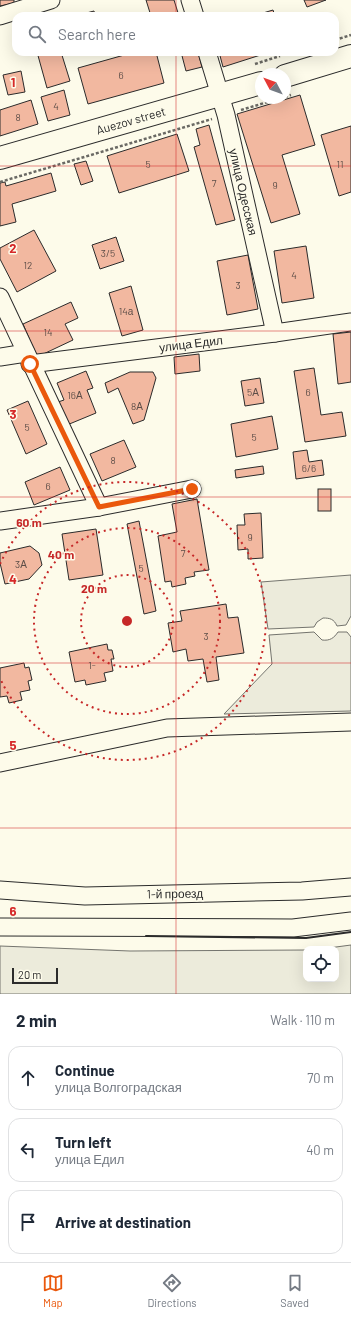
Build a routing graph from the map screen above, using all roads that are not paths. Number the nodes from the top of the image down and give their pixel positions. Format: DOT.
graph roads {
  1 [pos="51,0"];
  2 [pos="190,0"];
  3 [pos="12,12"];
  4 [pos="13,12"];
  5 [pos="194,12"];
  6 [pos="0,16"];
  7 [pos="208,56"];
  8 [pos="351,56"];
  9 [pos="291,74"];
  10 [pos="255,86"];
  11 [pos="223,105"];
  12 [pos="0,158"];
  13 [pos="0,297"];
  14 [pos="351,322"];
  15 [pos="275,333"];
  16 [pos="0,357"];
  17 [pos="28,359"];
  18 [pos="192,489"];
  19 [pos="99,507"];
  20 [pos="0,521"];
  21 [pos="351,722"];
  22 [pos="0,762"];
  23 [pos="351,887"];
  24 [pos="0,890"];
  25 [pos="351,921"];
  26 [pos="0,927"];
  1 -- 4 [label="street"];
  2 -- 5 [label="street"];
  3 -- 6 [label="street"];
  7 -- 11 [label="street, улица Одесская"];
  8 -- 9 [label="main road"];
  10 -- 11 [label="main road, Auezov street"];
  11 -- 12 [label="main road, Auezov street"];
  11 -- 15 [label="street, улица Одесская"];
  13 -- 17 [label="street"];
  14 -- 15 [label="street, улица Едил"];
  15 -- 17 [label="street, улица Едил"];
  16 -- 17 [label="street, улица Едил"];
  17 -- 19 [label="street"];
  18 -- 19 [label="street"];
  19 -- 20 [label="street"];
  21 -- 22 [label="street"];
  23 -- 24 [label="street, 1-й проезд"];
  25 -- 26 [label="street"];
}
